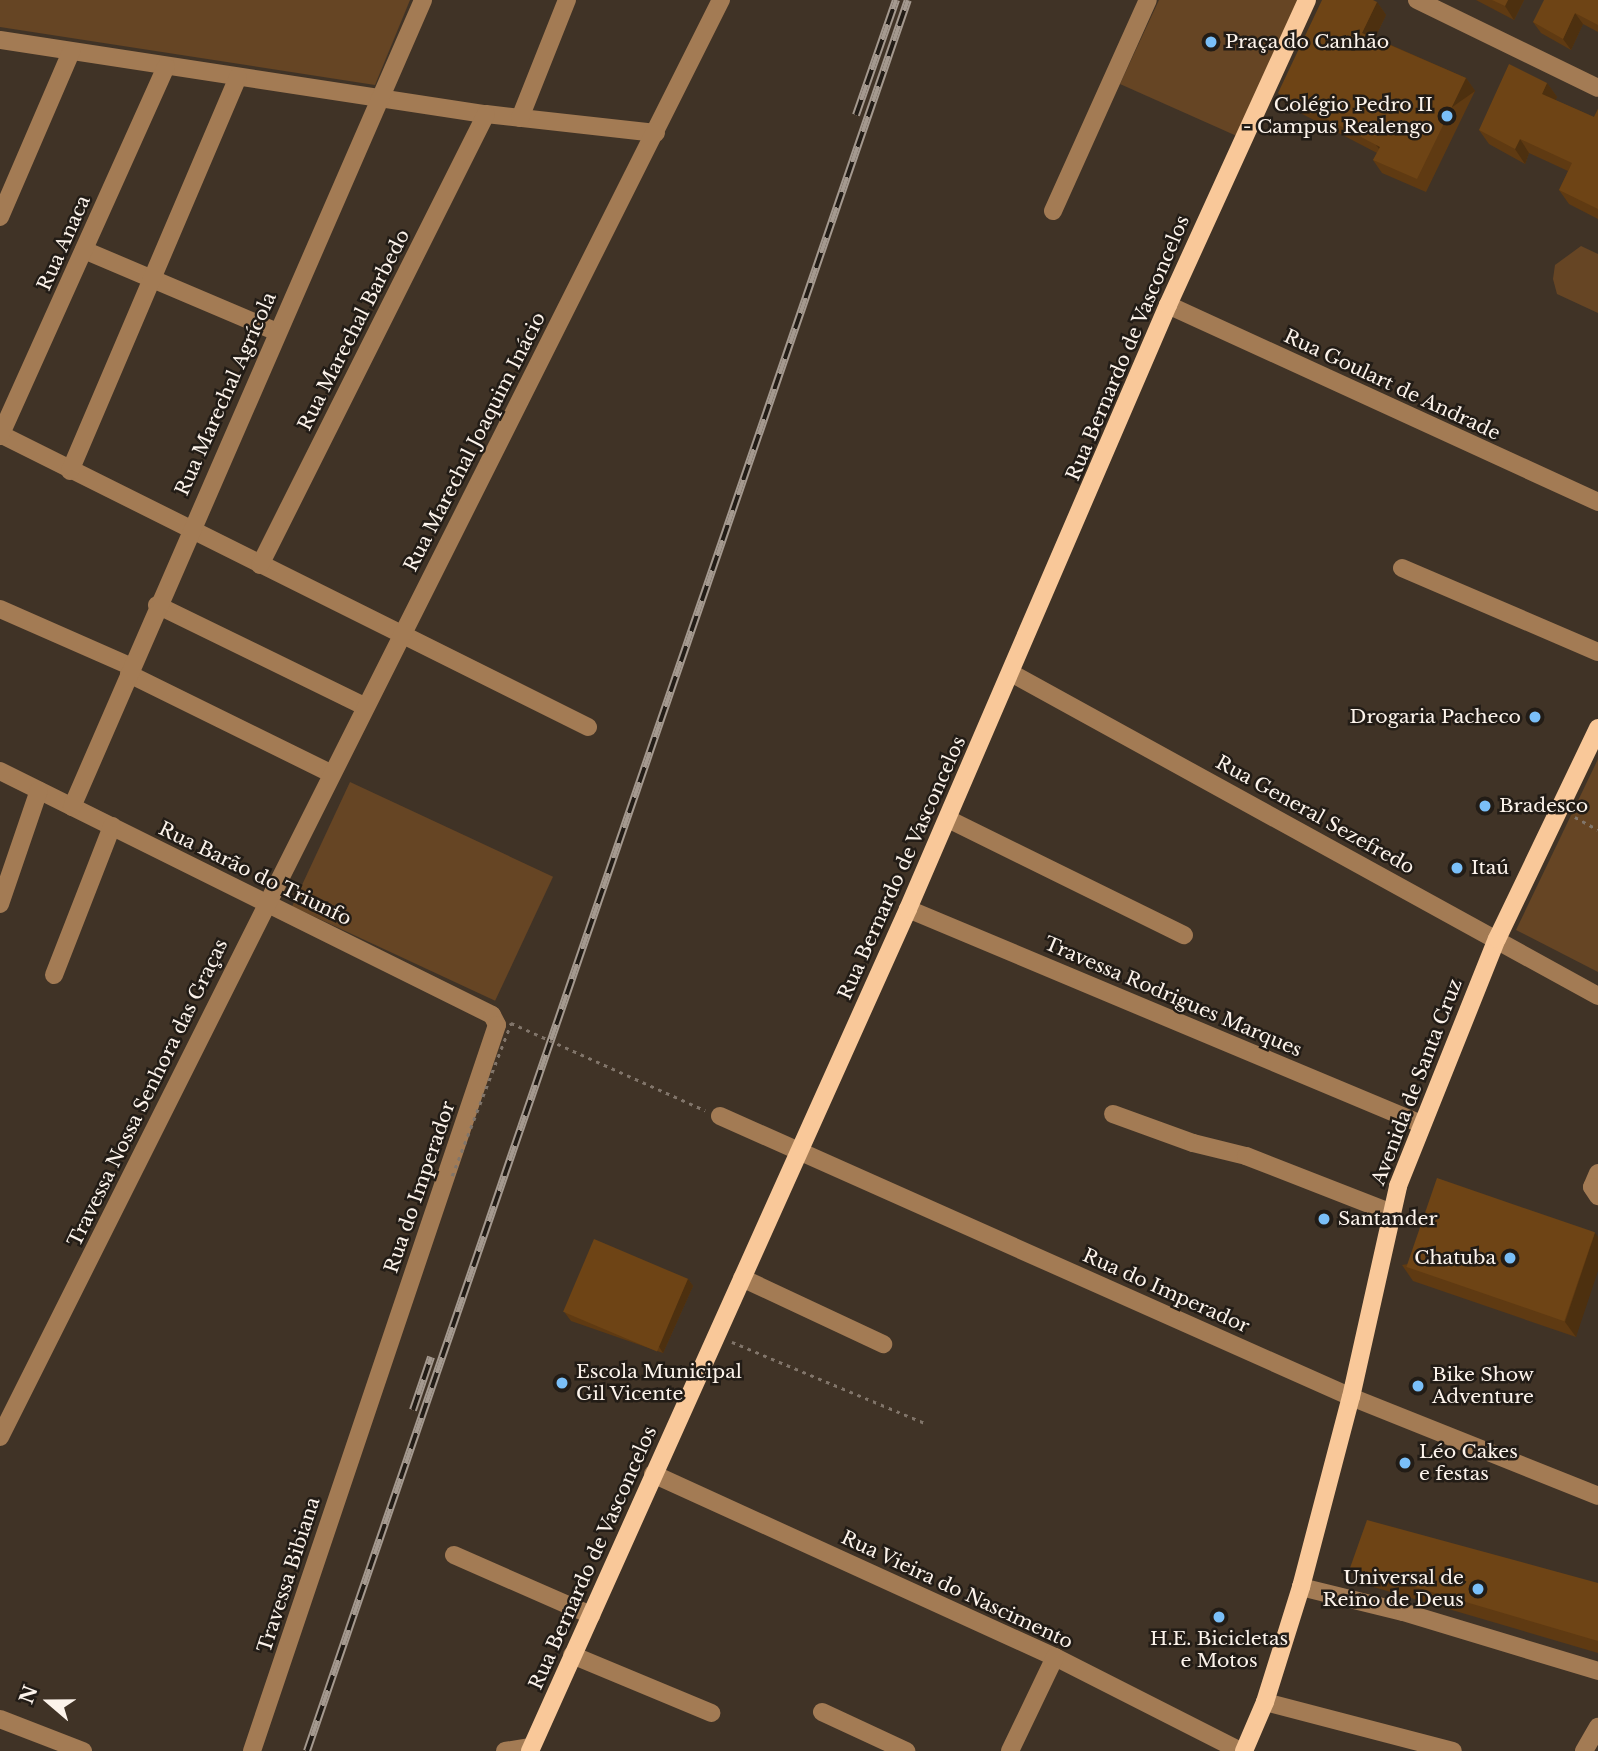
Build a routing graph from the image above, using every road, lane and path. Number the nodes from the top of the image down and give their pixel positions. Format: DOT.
graph roads {
  1 [pos="424,0"];
  2 [pos="567,0"];
  3 [pos="721,0"];
  4 [pos="1147,0"];
  5 [pos="1307,0"];
  6 [pos="1417,0"];
  7 [pos="0,40"];
  8 [pos="71,52"];
  9 [pos="166,66"];
  10 [pos="238,77"];
  11 [pos="1598,88"];
  12 [pos="381,98"];
  13 [pos="486,114"];
  14 [pos="520,118"];
  15 [pos="656,133"];
  16 [pos="1053,211"];
  17 [pos="0,217"];
  18 [pos="84,250"];
  19 [pos="150,279"];
  20 [pos="1168,305"];
  21 [pos="277,332"];
  22 [pos="0,435"];
  23 [pos="70,471"];
  24 [pos="1598,502"];
  25 [pos="189,530"];
  26 [pos="260,565"];
  27 [pos="1402,568"];
  28 [pos="157,605"];
  29 [pos="0,609"];
  30 [pos="400,635"];
  31 [pos="1598,652"];
  32 [pos="130,670"];
  33 [pos="1010,673"];
  34 [pos="364,705"];
  35 [pos="588,727"];
  36 [pos="1598,728"];
  37 [pos="0,771"];
  38 [pos="330,773"];
  39 [pos="39,790"];
  40 [pos="72,807"];
  41 [pos="1560,809"];
  42 [pos="948,819"];
  43 [pos="111,826"];
  44 [pos="1598,830"];
  45 [pos="265,902"];
  46 [pos="0,904"];
  47 [pos="908,909"];
  48 [pos="1184,935"];
  49 [pos="1497,939"];
  50 [pos="54,975"];
  51 [pos="1598,996"];
  52 [pos="492,1015"];
  53 [pos="712,1113"];
  54 [pos="1113,1114"];
  55 [pos="1421,1124"];
  56 [pos="800,1151"];
  57 [pos="1598,1172"];
  58 [pos="452,1176"];
  59 [pos="1598,1196"];
  60 [pos="1390,1212"];
  61 [pos="742,1278"];
  62 [pos="716,1335"];
  63 [pos="883,1344"];
  64 [pos="1351,1397"];
  65 [pos="365,1412"];
  66 [pos="926,1423"];
  67 [pos="0,1437"];
  68 [pos="651,1481"];
  69 [pos="1598,1496"];
  70 [pos="454,1555"];
  71 [pos="1301,1587"];
  72 [pos="591,1615"];
  73 [pos="572,1656"];
  74 [pos="1055,1657"];
  75 [pos="1598,1671"];
  76 [pos="1265,1702"];
  77 [pos="822,1712"];
  78 [pos="711,1713"];
  79 [pos="0,1719"];
  80 [pos="1598,1727"];
  81 [pos="530,1749"];
  82 [pos="83,1751"];
  83 [pos="252,1751"];
  84 [pos="505,1751"];
  85 [pos="906,1751"];
  86 [pos="1010,1751"];
  87 [pos="1242,1751"];
  88 [pos="1452,1751"];
  89 [pos="1584,1751"];
  1 -- 12 [label="street, Rua Marechal Agrícola"];
  2 -- 14 [label="street"];
  3 -- 15 [label="street, Rua Marechal Joaquim Inácio"];
  4 -- 16 [label="street"];
  5 -- 20 [label="main road, Rua Bernardo de Vasconcelos"];
  6 -- 11 [label="street"];
  7 -- 8 [label="street"];
  8 -- 9 [label="street"];
  8 -- 17 [label="street"];
  9 -- 10 [label="street"];
  9 -- 18 [label="street, Rua Anaca"];
  10 -- 12 [label="street"];
  10 -- 19 [label="street"];
  12 -- 13 [label="street"];
  12 -- 21 [label="street, Rua Marechal Agrícola"];
  13 -- 14 [label="street"];
  13 -- 26 [label="street, Rua Marechal Barbedo"];
  14 -- 15 [label="street"];
  15 -- 30 [label="street, Rua Marechal Joaquim Inácio"];
  18 -- 19 [label="street"];
  18 -- 22 [label="street, Rua Anaca"];
  19 -- 21 [label="street"];
  19 -- 23 [label="street"];
  20 -- 24 [label="street, Rua Goulart de Andrade"];
  20 -- 33 [label="main road, Rua Bernardo de Vasconcelos"];
  21 -- 25 [label="street, Rua Marechal Agrícola"];
  22 -- 23 [label="street"];
  23 -- 25 [label="street"];
  25 -- 26 [label="street"];
  25 -- 28 [label="street, Rua Marechal Agrícola"];
  26 -- 30 [label="street"];
  27 -- 31 [label="street"];
  28 -- 32 [label="street, Rua Marechal Agrícola"];
  28 -- 34 [label="street"];
  29 -- 32 [label="street"];
  30 -- 34 [label="street, Rua Marechal Joaquim Inácio"];
  30 -- 35 [label="street"];
  32 -- 38 [label="street"];
  32 -- 40 [label="street, Rua Marechal Agrícola"];
  33 -- 42 [label="main road, Rua Bernardo de Vasconcelos"];
  33 -- 49 [label="street, Rua General Sezefredo"];
  34 -- 38 [label="street, Rua Marechal Joaquim Inácio"];
  36 -- 41 [label="main road, Avenida de Santa Cruz"];
  37 -- 39 [label="street, Rua Barão do Triunfo"];
  38 -- 45 [label="street, Rua Marechal Joaquim Inácio"];
  39 -- 40 [label="street, Rua Barão do Triunfo"];
  39 -- 46 [label="street"];
  40 -- 43 [label="street, Rua Barão do Triunfo"];
  41 -- 44 [label="path"];
  41 -- 49 [label="main road, Avenida de Santa Cruz"];
  42 -- 47 [label="main road, Rua Bernardo de Vasconcelos"];
  42 -- 48 [label="street"];
  43 -- 45 [label="street, Rua Barão do Triunfo"];
  43 -- 50 [label="street"];
  45 -- 52 [label="street, Rua Barão do Triunfo"];
  45 -- 67 [label="street, Travessa Nossa Senhora das Graças"];
  47 -- 55 [label="street, Travessa Rodrigues Marques"];
  47 -- 56 [label="main road, Rua Bernardo de Vasconcelos"];
  49 -- 51 [label="street, Rua General Sezefredo"];
  49 -- 55 [label="main road, Avenida de Santa Cruz"];
  52 -- 65 [label="street, Rua do Imperador"];
  53 -- 56 [label="street, Rua do Imperador"];
  53 -- 58 [label="path, bridge"];
  54 -- 60 [label="street"];
  55 -- 60 [label="main road, Avenida de Santa Cruz"];
  56 -- 61 [label="main road, Rua Bernardo de Vasconcelos"];
  56 -- 64 [label="street, Rua do Imperador"];
  57 -- 59 [label="street"];
  60 -- 64 [label="main road, Avenida de Santa Cruz"];
  61 -- 62 [label="main road, Rua Bernardo de Vasconcelos"];
  61 -- 63 [label="street"];
  62 -- 66 [label="path"];
  62 -- 68 [label="main road, Rua Bernardo de Vasconcelos"];
  64 -- 69 [label="street, Rua do Imperador"];
  64 -- 71 [label="main road, Avenida de Santa Cruz"];
  65 -- 83 [label="street, Travessa Bibiana"];
  68 -- 72 [label="main road, Rua Bernardo de Vasconcelos"];
  68 -- 74 [label="street, Rua Vieira do Nascimento"];
  70 -- 72 [label="street"];
  71 -- 75 [label="street"];
  71 -- 76 [label="main road, Avenida de Santa Cruz"];
  72 -- 73 [label="main road, Rua Bernardo de Vasconcelos"];
  73 -- 78 [label="street"];
  73 -- 81 [label="main road, Rua Bernardo de Vasconcelos"];
  74 -- 86 [label="street"];
  74 -- 87 [label="street, Rua Vieira do Nascimento"];
  76 -- 87 [label="main road, Avenida de Santa Cruz"];
  76 -- 88 [label="street"];
  77 -- 85 [label="street"];
  79 -- 82 [label="street"];
  80 -- 89 [label="street"];
  81 -- 84 [label="street"];
}
